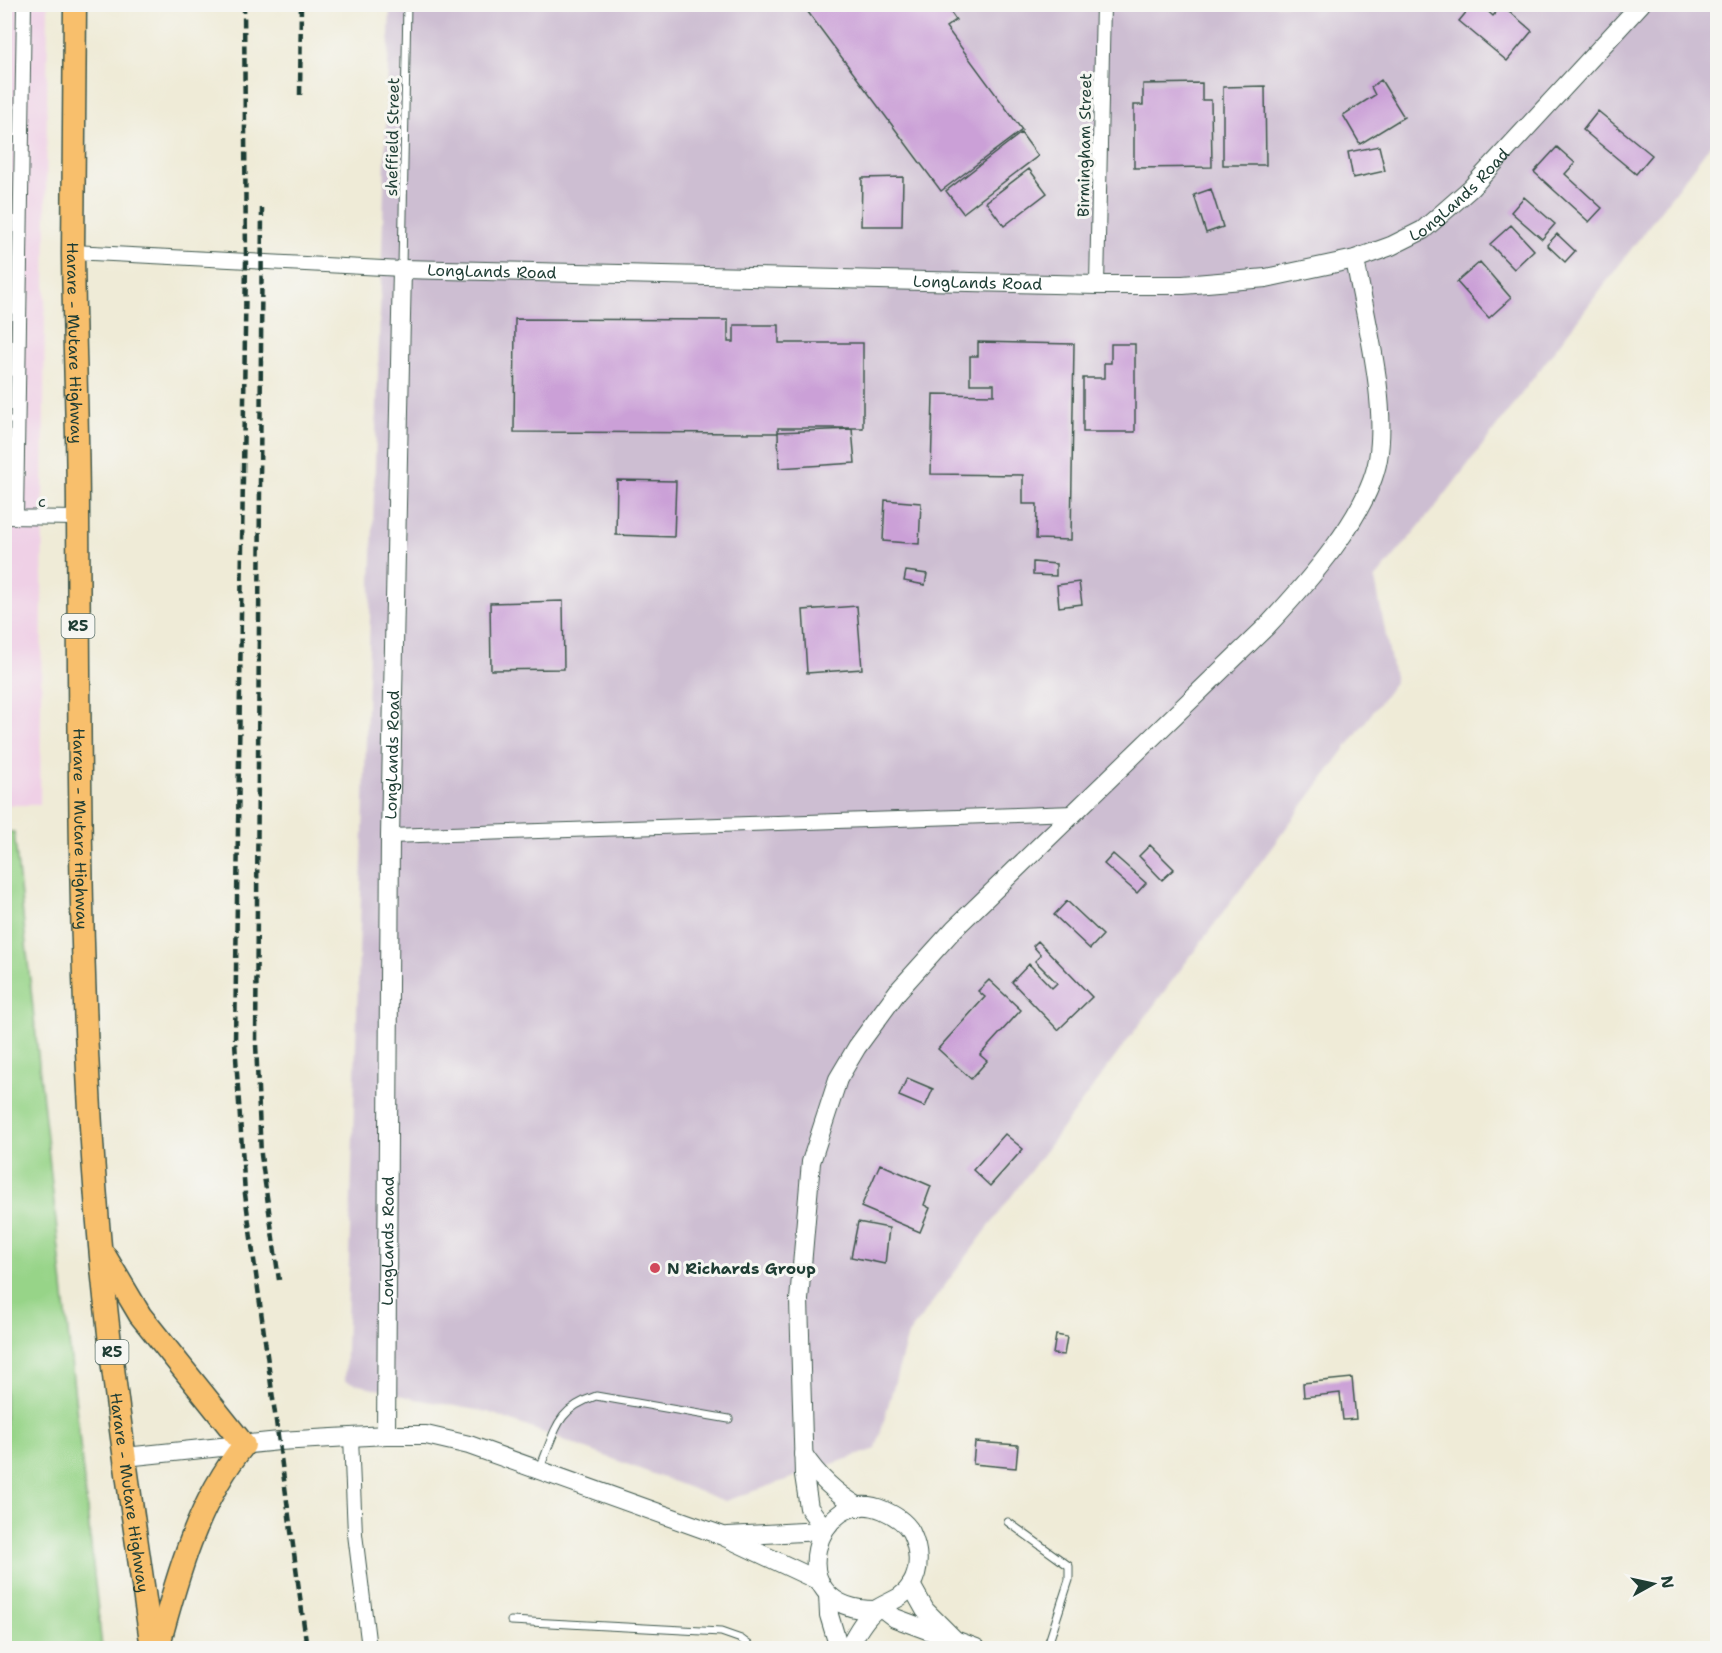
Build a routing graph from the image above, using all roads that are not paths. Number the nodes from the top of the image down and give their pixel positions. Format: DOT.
graph roads {
  1 [pos="24,4"];
  2 [pos="75,4"];
  3 [pos="407,4"];
  4 [pos="1103,4"];
  5 [pos="1641,4"];
  6 [pos="73,252"];
  7 [pos="1355,259"];
  8 [pos="402,269"];
  9 [pos="1097,285"];
  10 [pos="11,420"];
  11 [pos="10,517"];
  12 [pos="78,518"];
  13 [pos="1074,813"];
  14 [pos="390,836"];
  15 [pos="100,1247"];
  16 [pos="729,1419"];
  17 [pos="386,1435"];
  18 [pos="351,1437"];
  19 [pos="244,1444"];
  20 [pos="803,1454"];
  21 [pos="125,1457"];
  22 [pos="539,1470"];
  23 [pos="859,1507"];
  24 [pos="1008,1522"];
  25 [pos="823,1529"];
  26 [pos="723,1536"];
  27 [pos="911,1585"];
  28 [pos="824,1587"];
  29 [pos="879,1609"];
  30 [pos="511,1621"];
  31 [pos="958,1644"];
  32 [pos="152,1648"];
  33 [pos="158,1648"];
  34 [pos="369,1648"];
  35 [pos="753,1648"];
  36 [pos="839,1648"];
  37 [pos="848,1648"];
  38 [pos="976,1648"];
  39 [pos="1047,1648"];
  1 -- 10 [label="street"];
  2 -- 6 [label="highway, Harare - Mutare Highway / R5"];
  3 -- 8 [label="lane, sheffield Street"];
  4 -- 9 [label="street, Birmingham Street"];
  5 -- 7 [label="street, LongLands Road"];
  6 -- 8 [label="street"];
  6 -- 12 [label="highway, Harare - Mutare Highway / R5"];
  7 -- 9 [label="street, LongLands Road"];
  7 -- 13 [label="street"];
  8 -- 9 [label="street, LongLands Road"];
  8 -- 14 [label="street, LongLands Road"];
  10 -- 11 [label="street"];
  11 -- 12 [label="street, c"];
  12 -- 15 [label="highway, Harare - Mutare Highway / R5"];
  13 -- 14 [label="street"];
  13 -- 20 [label="street"];
  14 -- 17 [label="street, LongLands Road"];
  15 -- 19 [label="highway"];
  15 -- 21 [label="highway, Harare - Mutare Highway / R5"];
  16 -- 22 [label="lane"];
  17 -- 18 [label="street"];
  17 -- 22 [label="street"];
  18 -- 19 [label="street"];
  18 -- 34 [label="street"];
  19 -- 21 [label="street"];
  19 -- 33 [label="highway"];
  20 -- 23 [label="street"];
  20 -- 25 [label="street"];
  21 -- 32 [label="highway, Harare - Mutare Highway / R5"];
  22 -- 26 [label="street"];
  23 -- 25 [label="street"];
  23 -- 27 [label="street"];
  24 -- 39 [label="lane"];
  25 -- 26 [label="street"];
  25 -- 28 [label="street"];
  26 -- 28 [label="street"];
  27 -- 29 [label="street"];
  27 -- 31 [label="street"];
  28 -- 29 [label="street"];
  28 -- 36 [label="street"];
  29 -- 31 [label="street"];
  29 -- 37 [label="street"];
  30 -- 35 [label="lane"];
  31 -- 38 [label="street"];
}
